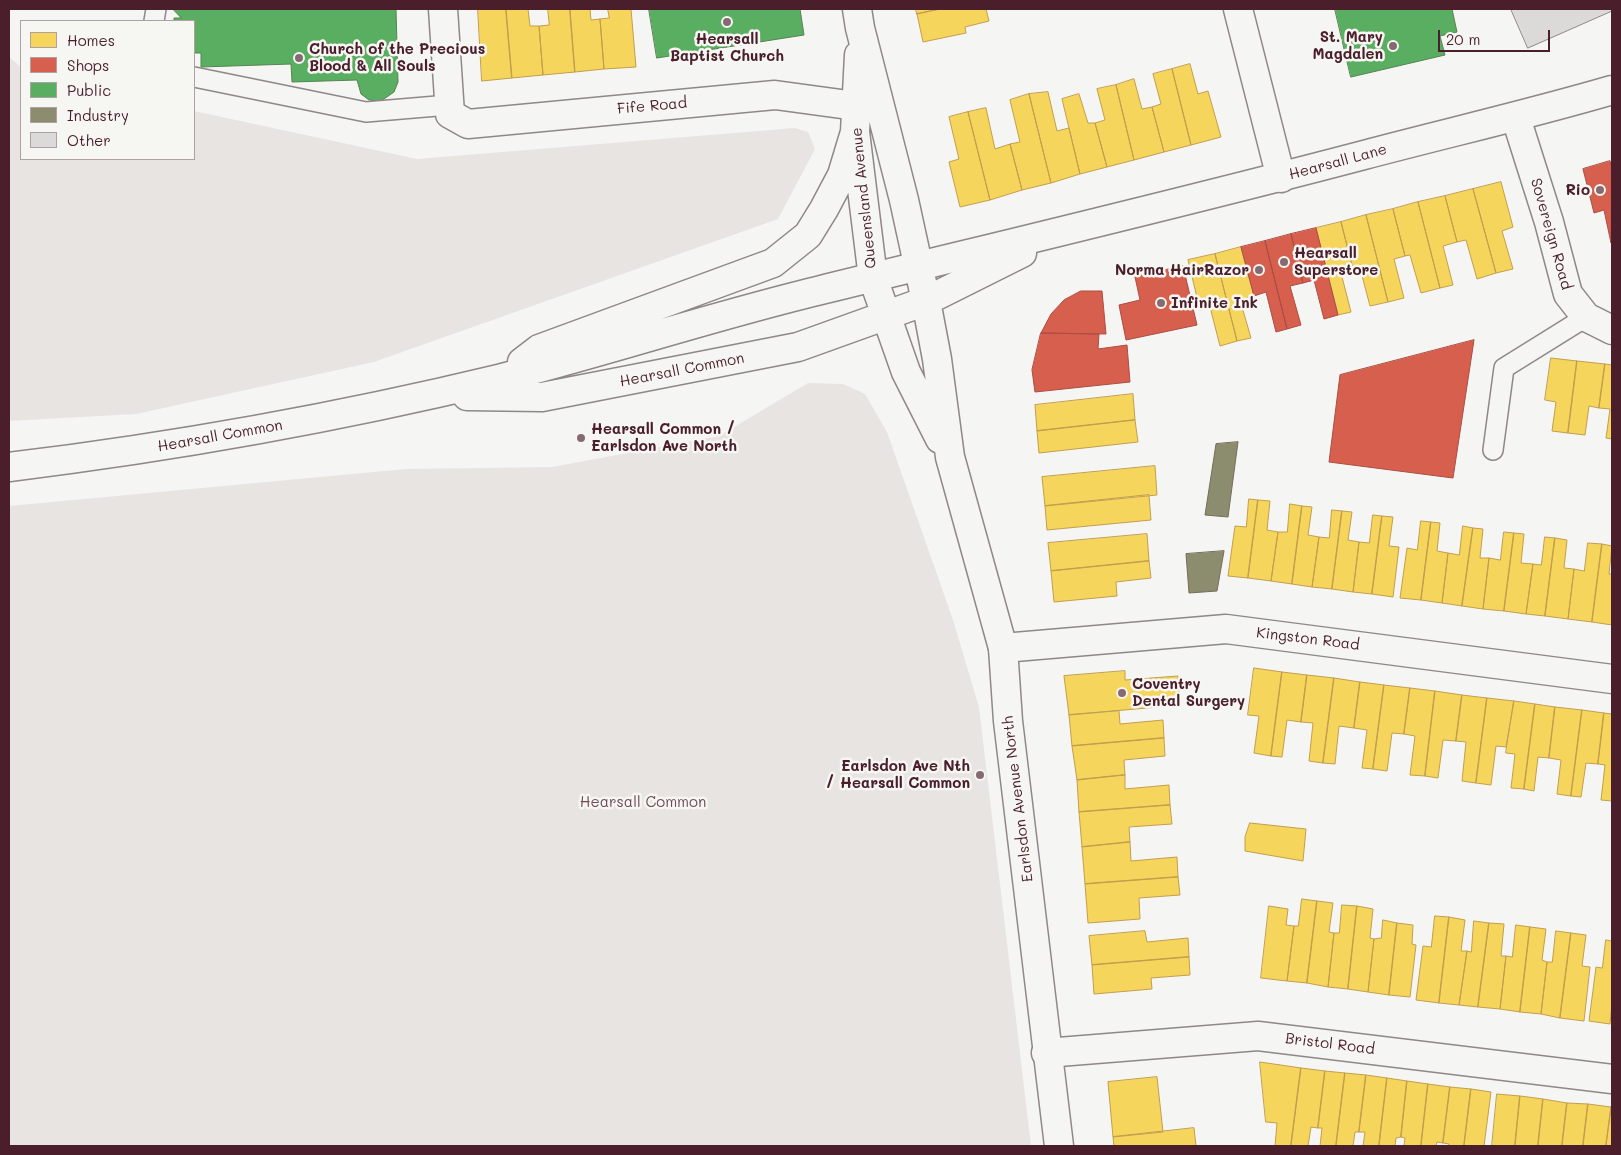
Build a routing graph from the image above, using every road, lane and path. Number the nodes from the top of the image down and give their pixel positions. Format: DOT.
graph roads {
  1 [pos="443,9"];
  2 [pos="1238,9"];
  3 [pos="859,19"];
  4 [pos="195,76"];
  5 [pos="1612,90"];
  6 [pos="449,110"];
  7 [pos="1516,118"];
  8 [pos="856,119"];
  9 [pos="1281,178"];
  10 [pos="1064,232"];
  11 [pos="918,267"];
  12 [pos="873,278"];
  13 [pos="926,300"];
  14 [pos="885,315"];
  15 [pos="1586,317"];
  16 [pos="1612,330"];
  17 [pos="503,377"];
  18 [pos="430,395"];
  19 [pos="1493,450"];
  20 [pos="950,457"];
  21 [pos="9,467"];
  22 [pos="1003,648"];
  23 [pos="1612,679"];
  24 [pos="1046,1053"];
  25 [pos="1612,1079"];
  26 [pos="1059,1146"];
  1 -- 6 [label="main road"];
  2 -- 9 [label="main road"];
  3 -- 8 [label="main road, Queensland Avenue"];
  3 -- 11 [label="main road, Queensland Avenue"];
  4 -- 6 [label="lane"];
  5 -- 7 [label="main road, Hearsall Lane"];
  6 -- 8 [label="main road, Fife Road"];
  7 -- 9 [label="main road, Hearsall Lane"];
  7 -- 15 [label="main road, Sovereign Road"];
  8 -- 12 [label="main road, Queensland Avenue"];
  8 -- 17 [label="main road"];
  9 -- 10 [label="main road, Hearsall Lane"];
  10 -- 11 [label="main road, Hearsall Lane"];
  10 -- 13 [label="main road, Hearsall Lane"];
  11 -- 12 [label="main road, Hearsall Common"];
  11 -- 13 [label="main road, Earlsdon Avenue North"];
  12 -- 14 [label="main road, Earlsdon Avenue North"];
  12 -- 17 [label="main road, Hearsall Common"];
  13 -- 14 [label="main road, Hearsall Common"];
  13 -- 20 [label="main road, Earlsdon Avenue North"];
  14 -- 18 [label="main road, Hearsall Common"];
  14 -- 20 [label="main road, Earlsdon Avenue North"];
  15 -- 16 [label="main road, Sovereign Road"];
  15 -- 19 [label="lane"];
  17 -- 18 [label="main road, Hearsall Common"];
  18 -- 21 [label="main road, Hearsall Common"];
  20 -- 22 [label="main road, Earlsdon Avenue North"];
  22 -- 23 [label="main road, Kingston Road"];
  22 -- 24 [label="main road, Earlsdon Avenue North"];
  24 -- 25 [label="main road, Bristol Road"];
  24 -- 26 [label="main road, Earlsdon Avenue North"];
}
